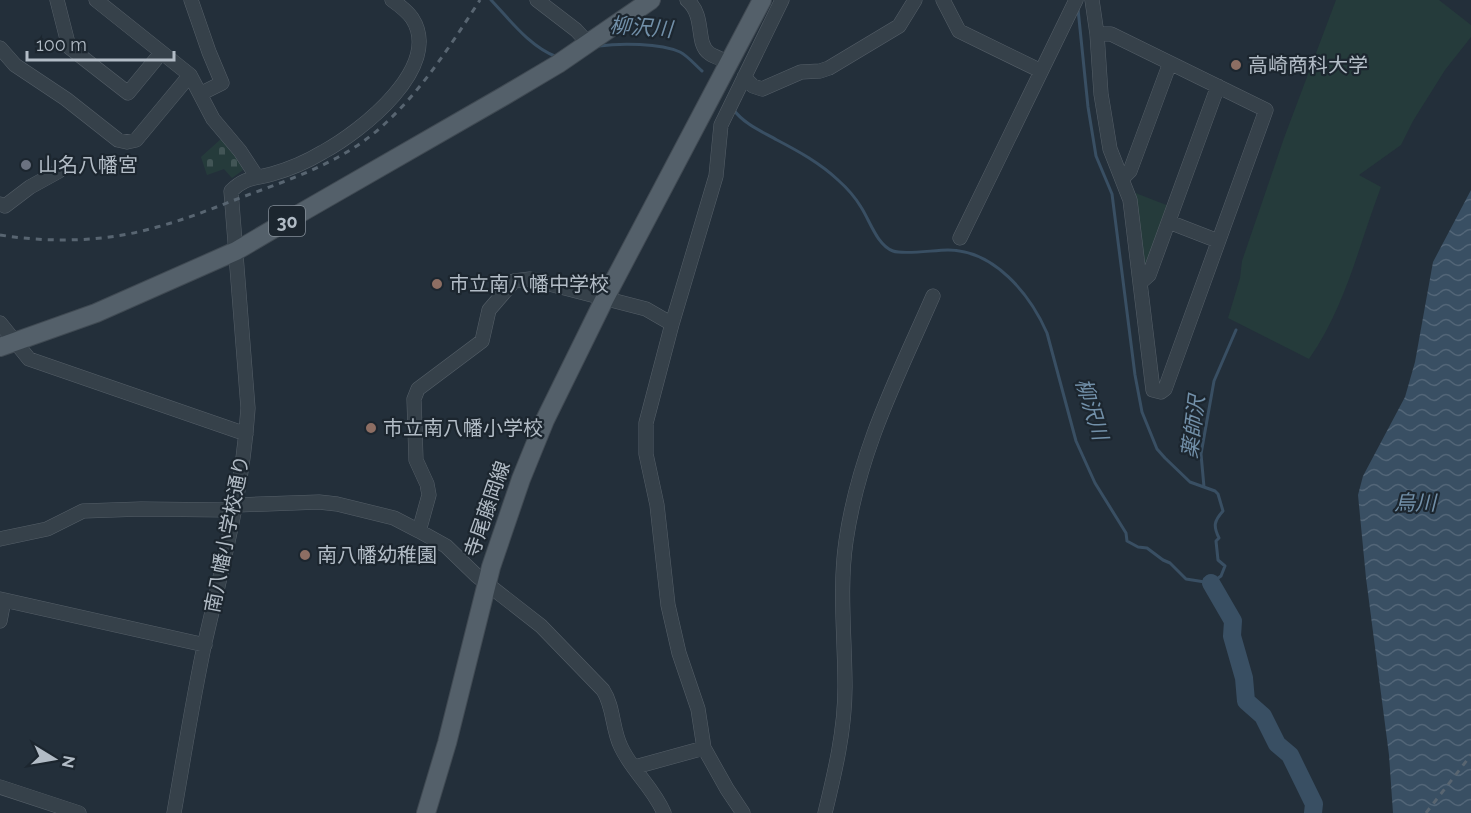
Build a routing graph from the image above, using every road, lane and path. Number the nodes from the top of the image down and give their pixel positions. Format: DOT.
graph roads {
  1 [pos="57,0"];
  2 [pos="191,0"];
  3 [pos="392,0"];
  4 [pos="537,0"];
  5 [pos="651,0"];
  6 [pos="687,0"];
  7 [pos="753,0"];
  8 [pos="762,0"];
  9 [pos="782,0"];
  10 [pos="915,0"];
  11 [pos="943,0"];
  12 [pos="1076,0"];
  13 [pos="1092,0"];
  14 [pos="105,3"];
  15 [pos="1097,34"];
  16 [pos="588,43"];
  17 [pos="0,48"];
  18 [pos="161,53"];
  19 [pos="722,60"];
  20 [pos="1170,63"];
  21 [pos="1041,71"];
  22 [pos="190,75"];
  23 [pos="744,76"];
  24 [pos="1218,86"];
  25 [pos="200,93"];
  26 [pos="704,110"];
  27 [pos="59,171"];
  28 [pos="257,177"];
  29 [pos="1123,178"];
  30 [pos="0,204"];
  31 [pos="1169,222"];
  32 [pos="960,238"];
  33 [pos="1218,241"];
  34 [pos="236,251"];
  35 [pos="1140,283"];
  36 [pos="933,296"];
  37 [pos="605,298"];
  38 [pos="0,323"];
  39 [pos="672,324"];
  40 [pos="7,344"];
  41 [pos="246,434"];
  42 [pos="237,505"];
  43 [pos="419,531"];
  44 [pos="0,539"];
  45 [pos="486,583"];
  46 [pos="2,599"];
  47 [pos="0,621"];
  48 [pos="205,645"];
  49 [pos="704,748"];
  50 [pos="635,767"];
  51 [pos="0,787"];
  52 [pos="79,813"];
  53 [pos="174,813"];
  54 [pos="426,813"];
  55 [pos="664,813"];
  56 [pos="743,813"];
  57 [pos="825,813"];
  1 -- 18 [label="street"];
  2 -- 25 [label="street"];
  3 -- 28 [label="street"];
  4 -- 16 [label="street"];
  5 -- 16 [label="main road, 30"];
  6 -- 19 [label="street"];
  7 -- 19 [label="main road, 寺尾藤岡線"];
  8 -- 26 [label="main road, 寺尾藤岡線"];
  9 -- 23 [label="street"];
  10 -- 23 [label="street"];
  11 -- 21 [label="street"];
  12 -- 21 [label="street"];
  13 -- 15 [label="street"];
  14 -- 18 [label="street"];
  15 -- 20 [label="street"];
  15 -- 29 [label="street"];
  16 -- 34 [label="main road, 30"];
  17 -- 22 [label="street"];
  18 -- 22 [label="street"];
  19 -- 26 [label="main road, 寺尾藤岡線"];
  20 -- 24 [label="street"];
  20 -- 29 [label="street"];
  21 -- 32 [label="street"];
  22 -- 25 [label="street"];
  23 -- 39 [label="street"];
  24 -- 31 [label="street"];
  24 -- 33 [label="street"];
  25 -- 28 [label="street"];
  26 -- 37 [label="main road, 寺尾藤岡線"];
  27 -- 30 [label="street"];
  28 -- 34 [label="street, 南八幡小学校通り"];
  29 -- 35 [label="street"];
  31 -- 33 [label="street"];
  31 -- 35 [label="street"];
  33 -- 35 [label="street"];
  34 -- 40 [label="main road, 30"];
  34 -- 41 [label="street, 南八幡小学校通り"];
  36 -- 57 [label="street"];
  37 -- 39 [label="street"];
  37 -- 43 [label="street"];
  37 -- 45 [label="main road, 寺尾藤岡線"];
  38 -- 40 [label="street"];
  39 -- 49 [label="street"];
  40 -- 41 [label="street"];
  41 -- 42 [label="street, 南八幡小学校通り"];
  42 -- 43 [label="street"];
  42 -- 44 [label="street"];
  42 -- 48 [label="street, 南八幡小学校通り"];
  43 -- 45 [label="street"];
  45 -- 50 [label="street"];
  45 -- 54 [label="main road, 寺尾藤岡線"];
  46 -- 47 [label="street"];
  46 -- 48 [label="street"];
  48 -- 53 [label="street, 南八幡小学校通り"];
  49 -- 50 [label="street"];
  49 -- 56 [label="street"];
  50 -- 55 [label="street"];
  51 -- 52 [label="street"];
}
